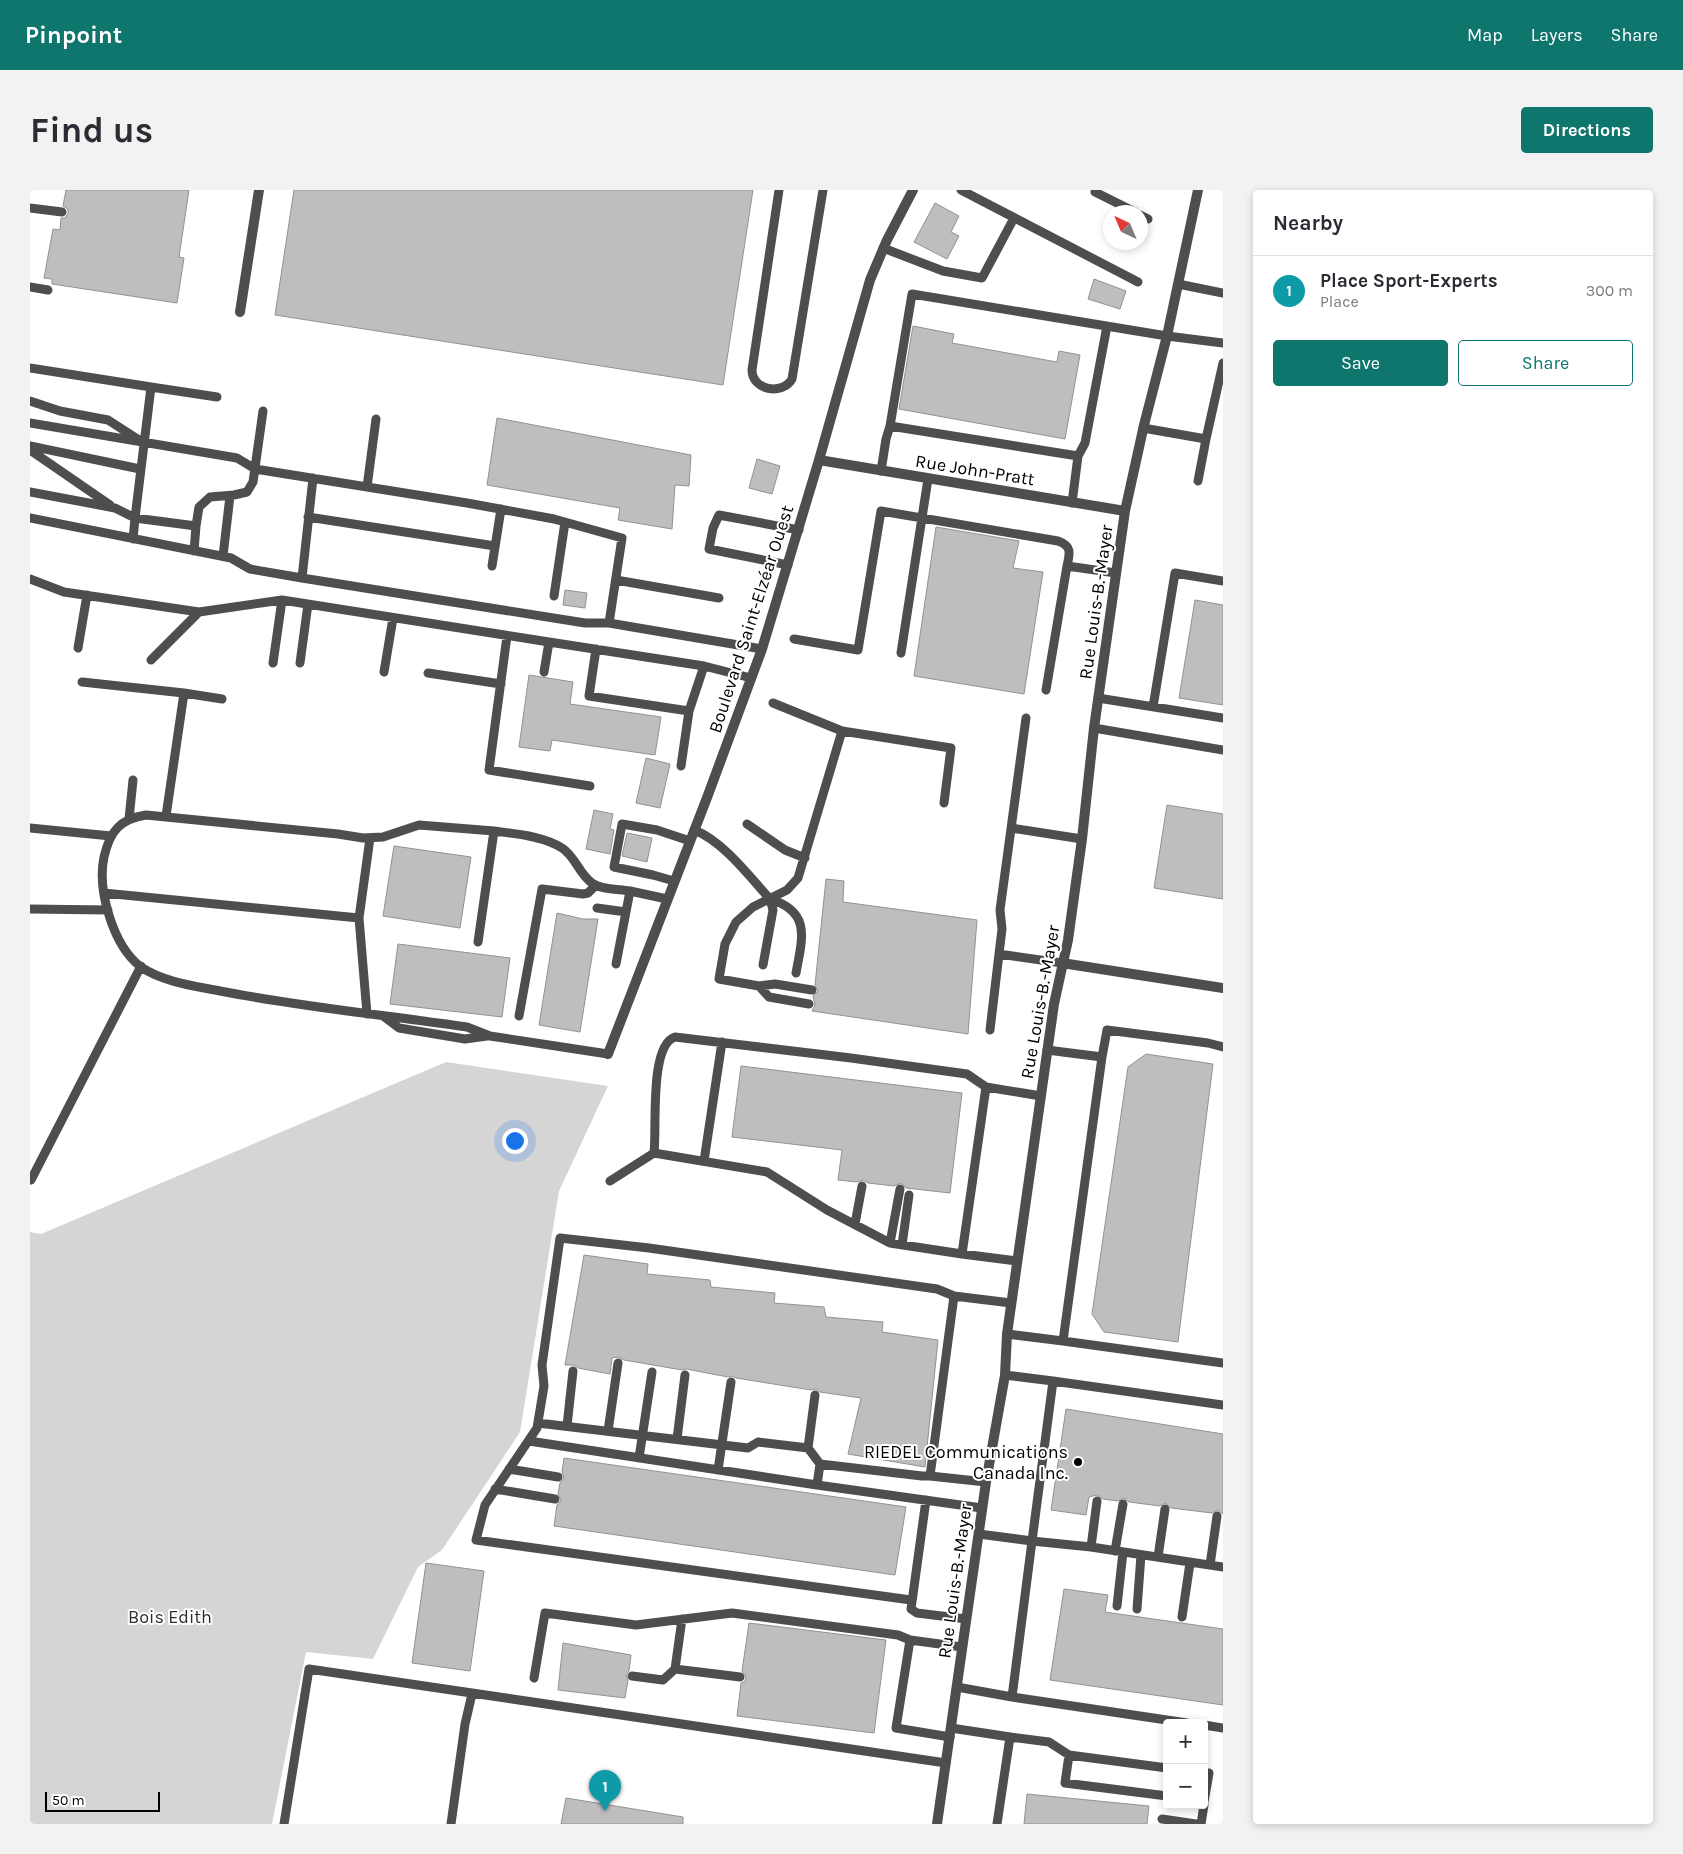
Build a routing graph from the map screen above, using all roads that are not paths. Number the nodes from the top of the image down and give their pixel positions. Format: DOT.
graph roads {
  1 [pos="259,190"];
  2 [pos="779,190"];
  3 [pos="823,190"];
  4 [pos="913,190"];
  5 [pos="961,190"];
  6 [pos="1198,190"];
  7 [pos="1094,191"];
  8 [pos="1121,205"];
  9 [pos="30,208"];
  10 [pos="62,212"];
  11 [pos="1014,218"];
  12 [pos="883,248"];
  13 [pos="1138,282"];
  14 [pos="1178,284"];
  15 [pos="30,288"];
  16 [pos="48,290"];
  17 [pos="1223,293"];
  18 [pos="240,312"];
  19 [pos="1107,326"];
  20 [pos="1167,336"];
  21 [pos="1223,343"];
  22 [pos="1223,363"];
  23 [pos="30,368"];
  24 [pos="151,387"];
  25 [pos="217,397"];
  26 [pos="30,401"];
  27 [pos="262,411"];
  28 [pos="376,419"];
  29 [pos="30,423"];
  30 [pos="890,426"];
  31 [pos="1143,428"];
  32 [pos="1206,439"];
  33 [pos="143,442"];
  34 [pos="30,448"];
  35 [pos="1078,456"];
  36 [pos="819,460"];
  37 [pos="140,469"];
  38 [pos="255,469"];
  39 [pos="881,471"];
  40 [pos="313,478"];
  41 [pos="928,479"];
  42 [pos="1198,481"];
  43 [pos="367,487"];
  44 [pos="30,492"];
  45 [pos="230,496"];
  46 [pos="1072,503"];
  47 [pos="115,508"];
  48 [pos="501,509"];
  49 [pos="1125,511"];
  50 [pos="308,517"];
  51 [pos="30,518"];
  52 [pos="135,518"];
  53 [pos="922,518"];
  54 [pos="565,522"];
  55 [pos="196,526"];
  56 [pos="798,530"];
  57 [pos="133,539"];
  58 [pos="495,546"];
  59 [pos="194,551"];
  60 [pos="223,556"];
  61 [pos="788,564"];
  62 [pos="492,566"];
  63 [pos="1067,566"];
  64 [pos="1116,573"];
  65 [pos="302,578"];
  66 [pos="30,579"];
  67 [pos="616,580"];
  68 [pos="1223,581"];
  69 [pos="87,595"];
  70 [pos="554,596"];
  71 [pos="719,598"];
  72 [pos="282,600"];
  73 [pos="308,604"];
  74 [pos="199,612"];
  75 [pos="393,618"];
  76 [pos="609,623"];
  77 [pos="507,636"];
  78 [pos="794,639"];
  79 [pos="548,642"];
  80 [pos="78,648"];
  81 [pos="596,649"];
  82 [pos="762,649"];
  83 [pos="901,653"];
  84 [pos="151,660"];
  85 [pos="273,663"];
  86 [pos="300,663"];
  87 [pos="704,666"];
  88 [pos="384,672"];
  89 [pos="428,672"];
  90 [pos="544,672"];
  91 [pos="751,678"];
  92 [pos="82,682"];
  93 [pos="501,684"];
  94 [pos="1046,690"];
  95 [pos="184,693"];
  96 [pos="1098,698"];
  97 [pos="222,699"];
  98 [pos="773,703"];
  99 [pos="1153,707"];
  100 [pos="689,711"];
  101 [pos="1026,718"];
  102 [pos="1223,718"];
  103 [pos="1094,728"];
  104 [pos="842,731"];
  105 [pos="1223,750"];
  106 [pos="681,766"];
  107 [pos="133,780"];
  108 [pos="590,786"];
  109 [pos="944,803"];
  110 [pos="166,816"];
  111 [pos="129,819"];
  112 [pos="747,824"];
  113 [pos="30,828"];
  114 [pos="1011,828"];
  115 [pos="694,830"];
  116 [pos="494,831"];
  117 [pos="111,836"];
  118 [pos="370,838"];
  119 [pos="1082,839"];
  120 [pos="690,841"];
  121 [pos="804,858"];
  122 [pos="674,881"];
  123 [pos="596,885"];
  124 [pos="630,891"];
  125 [pos="104,893"];
  126 [pos="667,899"];
  127 [pos="770,899"];
  128 [pos="597,908"];
  129 [pos="30,909"];
  130 [pos="108,910"];
  131 [pos="626,912"];
  132 [pos="360,918"];
  133 [pos="478,942"];
  134 [pos="1000,954"];
  135 [pos="1062,963"];
  136 [pos="616,964"];
  137 [pos="763,965"];
  138 [pos="141,966"];
  139 [pos="796,973"];
  140 [pos="759,986"];
  141 [pos="1223,988"];
  142 [pos="812,990"];
  143 [pos="808,1004"];
  144 [pos="367,1014"];
  145 [pos="519,1016"];
  146 [pos="990,1030"];
  147 [pos="722,1042"];
  148 [pos="1223,1048"];
  149 [pos="1047,1050"];
  150 [pos="608,1054"];
  151 [pos="1102,1057"];
  152 [pos="986,1087"];
  153 [pos="1041,1096"];
  154 [pos="654,1153"];
  155 [pos="704,1161"];
  156 [pos="31,1180"];
  157 [pos="610,1181"];
  158 [pos="862,1186"];
  159 [pos="900,1189"];
  160 [pos="910,1195"];
  161 [pos="855,1224"];
  162 [pos="890,1243"];
  163 [pos="902,1244"];
  164 [pos="962,1254"];
  165 [pos="1017,1261"];
  166 [pos="954,1296"];
  167 [pos="1011,1302"];
  168 [pos="1006,1334"];
  169 [pos="1063,1341"];
  170 [pos="618,1363"];
  171 [pos="1223,1363"];
  172 [pos="574,1371"];
  173 [pos="652,1372"];
  174 [pos="685,1375"];
  175 [pos="1005,1375"];
  176 [pos="1053,1381"];
  177 [pos="731,1382"];
  178 [pos="815,1395"];
  179 [pos="1223,1406"];
  180 [pos="538,1423"];
  181 [pos="566,1426"];
  182 [pos="608,1431"];
  183 [pos="642,1435"];
  184 [pos="677,1439"];
  185 [pos="529,1441"];
  186 [pos="722,1444"];
  187 [pos="808,1448"];
  188 [pos="639,1458"];
  189 [pos="820,1464"];
  190 [pos="509,1469"];
  191 [pos="718,1470"];
  192 [pos="930,1476"];
  193 [pos="558,1477"];
  194 [pos="986,1482"];
  195 [pos="817,1485"];
  196 [pos="496,1489"];
  197 [pos="555,1499"];
  198 [pos="926,1500"];
  199 [pos="1097,1501"];
  200 [pos="1123,1504"];
  201 [pos="982,1508"];
  202 [pos="1165,1509"];
  203 [pos="1217,1516"];
  204 [pos="979,1534"];
  205 [pos="1032,1541"];
  206 [pos="1091,1547"];
  207 [pos="1119,1552"];
  208 [pos="1141,1555"];
  209 [pos="1158,1557"];
  210 [pos="1190,1562"];
  211 [pos="1210,1565"];
  212 [pos="1223,1567"];
  213 [pos="911,1600"];
  214 [pos="1116,1606"];
  215 [pos="1137,1609"];
  216 [pos="1182,1617"];
  217 [pos="682,1619"];
  218 [pos="966,1619"];
  219 [pos="910,1640"];
  220 [pos="962,1647"];
  221 [pos="675,1669"];
  222 [pos="632,1676"];
  223 [pos="740,1677"];
  224 [pos="534,1678"];
  225 [pos="957,1687"];
  226 [pos="472,1694"];
  227 [pos="1012,1697"];
  228 [pos="1163,1719"];
  229 [pos="1208,1726"];
  230 [pos="1223,1728"];
  231 [pos="950,1732"];
  232 [pos="1010,1737"];
  233 [pos="1069,1755"];
  234 [pos="946,1763"];
  235 [pos="1163,1767"];
  236 [pos="1163,1795"];
  237 [pos="1203,1809"];
  238 [pos="1162,1819"];
  239 [pos="284,1824"];
  240 [pos="451,1824"];
  241 [pos="937,1824"];
  242 [pos="998,1824"];
  243 [pos="1196,1824"];
  244 [pos="1201,1824"];
  1 -- 18 [label="street"];
  2 -- 3 [label="lane"];
  4 -- 12 [label="street, Boulevard Saint-Elzéar Ouest"];
  5 -- 11 [label="lane"];
  6 -- 14 [label="street, Rue Louis-B.-Mayer"];
  7 -- 8 [label="lane"];
  9 -- 10 [label="lane"];
  11 -- 12 [label="lane"];
  11 -- 13 [label="lane"];
  12 -- 36 [label="street, Boulevard Saint-Elzéar Ouest"];
  14 -- 17 [label="lane"];
  14 -- 20 [label="street, Rue Louis-B.-Mayer"];
  15 -- 16 [label="lane"];
  19 -- 20 [label="lane"];
  19 -- 30 [label="lane"];
  19 -- 35 [label="lane"];
  20 -- 21 [label="lane"];
  20 -- 31 [label="street, Rue Louis-B.-Mayer"];
  22 -- 32 [label="lane"];
  23 -- 24 [label="lane"];
  24 -- 25 [label="lane"];
  24 -- 33 [label="lane"];
  26 -- 33 [label="lane"];
  27 -- 38 [label="lane"];
  28 -- 43 [label="lane"];
  29 -- 33 [label="lane"];
  30 -- 35 [label="lane"];
  30 -- 39 [label="lane"];
  31 -- 32 [label="lane"];
  31 -- 49 [label="street, Rue Louis-B.-Mayer"];
  32 -- 42 [label="lane"];
  33 -- 37 [label="lane"];
  33 -- 38 [label="lane"];
  34 -- 37 [label="lane"];
  34 -- 47 [label="lane"];
  35 -- 46 [label="lane"];
  36 -- 39 [label="street, Rue John-Pratt"];
  36 -- 56 [label="street, Boulevard Saint-Elzéar Ouest"];
  37 -- 52 [label="lane"];
  38 -- 40 [label="lane"];
  38 -- 45 [label="lane"];
  39 -- 41 [label="street, Rue John-Pratt"];
  40 -- 43 [label="lane"];
  40 -- 50 [label="lane"];
  41 -- 46 [label="street, Rue John-Pratt"];
  41 -- 53 [label="lane"];
  43 -- 48 [label="lane"];
  44 -- 47 [label="lane"];
  45 -- 55 [label="lane"];
  45 -- 60 [label="lane"];
  46 -- 49 [label="street, Rue John-Pratt"];
  47 -- 52 [label="lane"];
  48 -- 54 [label="lane"];
  48 -- 58 [label="lane"];
  49 -- 64 [label="street, Rue Louis-B.-Mayer"];
  50 -- 58 [label="lane"];
  50 -- 65 [label="lane"];
  51 -- 57 [label="lane"];
  52 -- 55 [label="lane"];
  52 -- 57 [label="lane"];
  53 -- 63 [label="lane"];
  53 -- 78 [label="lane"];
  53 -- 83 [label="lane"];
  54 -- 67 [label="lane"];
  54 -- 70 [label="lane"];
  55 -- 59 [label="lane"];
  56 -- 61 [label="street, Boulevard Saint-Elzéar Ouest"];
  56 -- 61 [label="lane"];
  57 -- 59 [label="lane"];
  58 -- 62 [label="lane"];
  59 -- 60 [label="lane"];
  60 -- 65 [label="lane"];
  61 -- 82 [label="street, Boulevard Saint-Elzéar Ouest"];
  63 -- 64 [label="lane"];
  63 -- 94 [label="lane"];
  64 -- 96 [label="street, Rue Louis-B.-Mayer"];
  65 -- 76 [label="lane"];
  66 -- 69 [label="lane"];
  67 -- 71 [label="lane"];
  67 -- 76 [label="lane"];
  68 -- 99 [label="lane"];
  69 -- 74 [label="lane"];
  69 -- 80 [label="lane"];
  72 -- 73 [label="lane"];
  72 -- 74 [label="lane"];
  72 -- 85 [label="lane"];
  73 -- 75 [label="lane"];
  73 -- 86 [label="lane"];
  74 -- 84 [label="lane"];
  75 -- 77 [label="lane"];
  75 -- 88 [label="lane"];
  76 -- 82 [label="lane"];
  77 -- 79 [label="lane"];
  77 -- 93 [label="lane"];
  79 -- 81 [label="lane"];
  79 -- 90 [label="lane"];
  81 -- 87 [label="lane"];
  81 -- 100 [label="lane"];
  82 -- 91 [label="street, Boulevard Saint-Elzéar Ouest"];
  87 -- 91 [label="lane"];
  87 -- 100 [label="lane"];
  89 -- 93 [label="lane"];
  91 -- 115 [label="street, Boulevard Saint-Elzéar Ouest"];
  92 -- 95 [label="lane"];
  93 -- 108 [label="lane"];
  95 -- 97 [label="lane"];
  95 -- 110 [label="lane"];
  96 -- 99 [label="lane"];
  96 -- 103 [label="street, Rue Louis-B.-Mayer"];
  98 -- 104 [label="lane"];
  99 -- 102 [label="lane"];
  100 -- 106 [label="lane"];
  101 -- 114 [label="lane"];
  103 -- 105 [label="lane"];
  103 -- 119 [label="street, Rue Louis-B.-Mayer"];
  104 -- 109 [label="lane"];
  104 -- 121 [label="lane"];
  107 -- 111 [label="lane"];
  110 -- 111 [label="lane"];
  110 -- 118 [label="lane"];
  111 -- 117 [label="lane"];
  112 -- 121 [label="lane"];
  113 -- 117 [label="lane"];
  114 -- 119 [label="lane"];
  114 -- 134 [label="lane"];
  115 -- 120 [label="street, Boulevard Saint-Elzéar Ouest"];
  115 -- 127 [label="lane"];
  116 -- 118 [label="lane"];
  116 -- 123 [label="lane"];
  116 -- 133 [label="lane"];
  117 -- 125 [label="lane"];
  118 -- 132 [label="lane"];
  119 -- 135 [label="street, Rue Louis-B.-Mayer"];
  120 -- 122 [label="street, Boulevard Saint-Elzéar Ouest"];
  120 -- 122 [label="lane"];
  121 -- 127 [label="lane"];
  122 -- 126 [label="street, Boulevard Saint-Elzéar Ouest"];
  123 -- 124 [label="lane"];
  123 -- 145 [label="lane"];
  124 -- 126 [label="lane"];
  124 -- 131 [label="lane"];
  125 -- 130 [label="lane"];
  125 -- 132 [label="lane"];
  126 -- 150 [label="street, Boulevard Saint-Elzéar Ouest"];
  127 -- 137 [label="lane"];
  127 -- 139 [label="lane"];
  127 -- 140 [label="lane"];
  128 -- 131 [label="lane"];
  129 -- 130 [label="lane"];
  130 -- 138 [label="lane"];
  131 -- 136 [label="lane"];
  132 -- 144 [label="lane"];
  134 -- 135 [label="lane"];
  134 -- 146 [label="lane"];
  135 -- 141 [label="street"];
  135 -- 149 [label="street, Rue Louis-B.-Mayer"];
  138 -- 144 [label="lane"];
  138 -- 156 [label="lane"];
  140 -- 142 [label="lane"];
  140 -- 143 [label="lane"];
  144 -- 150 [label="lane"];
  147 -- 152 [label="lane"];
  147 -- 154 [label="lane"];
  147 -- 155 [label="lane"];
  148 -- 151 [label="lane"];
  149 -- 151 [label="lane"];
  149 -- 153 [label="street, Rue Louis-B.-Mayer"];
  151 -- 169 [label="lane"];
  152 -- 153 [label="lane"];
  152 -- 164 [label="lane"];
  153 -- 165 [label="street, Rue Louis-B.-Mayer"];
  154 -- 155 [label="lane"];
  154 -- 157 [label="lane"];
  155 -- 161 [label="lane"];
  158 -- 161 [label="lane"];
  159 -- 162 [label="lane"];
  160 -- 163 [label="lane"];
  161 -- 162 [label="lane"];
  162 -- 163 [label="lane"];
  163 -- 164 [label="lane"];
  164 -- 165 [label="lane"];
  165 -- 167 [label="street, Rue Louis-B.-Mayer"];
  166 -- 167 [label="lane"];
  166 -- 180 [label="lane"];
  166 -- 192 [label="lane"];
  167 -- 168 [label="street, Rue Louis-B.-Mayer"];
  168 -- 169 [label="lane"];
  168 -- 175 [label="street, Rue Louis-B.-Mayer"];
  169 -- 171 [label="lane"];
  170 -- 182 [label="lane"];
  172 -- 181 [label="lane"];
  173 -- 183 [label="lane"];
  174 -- 184 [label="lane"];
  175 -- 176 [label="lane"];
  175 -- 194 [label="street, Rue Louis-B.-Mayer"];
  176 -- 179 [label="lane"];
  176 -- 205 [label="lane"];
  177 -- 186 [label="lane"];
  178 -- 187 [label="lane"];
  180 -- 181 [label="lane"];
  180 -- 185 [label="lane"];
  181 -- 182 [label="lane"];
  182 -- 183 [label="lane"];
  183 -- 184 [label="lane"];
  183 -- 188 [label="lane"];
  184 -- 186 [label="lane"];
  185 -- 188 [label="lane"];
  185 -- 190 [label="lane"];
  186 -- 187 [label="lane"];
  186 -- 191 [label="lane"];
  187 -- 189 [label="lane"];
  188 -- 191 [label="lane"];
  189 -- 192 [label="lane"];
  189 -- 195 [label="lane"];
  190 -- 193 [label="lane"];
  190 -- 196 [label="lane"];
  191 -- 195 [label="lane"];
  192 -- 194 [label="lane"];
  194 -- 201 [label="street, Rue Louis-B.-Mayer"];
  195 -- 198 [label="lane"];
  196 -- 197 [label="lane"];
  196 -- 213 [label="lane"];
  198 -- 201 [label="lane"];
  198 -- 213 [label="lane"];
  199 -- 206 [label="lane"];
  200 -- 207 [label="lane"];
  201 -- 204 [label="street, Rue Louis-B.-Mayer"];
  202 -- 209 [label="lane"];
  203 -- 211 [label="lane"];
  204 -- 205 [label="lane"];
  204 -- 218 [label="street, Rue Louis-B.-Mayer"];
  205 -- 206 [label="lane"];
  205 -- 227 [label="lane"];
  206 -- 207 [label="lane"];
  207 -- 208 [label="lane"];
  207 -- 214 [label="lane"];
  208 -- 209 [label="lane"];
  208 -- 215 [label="lane"];
  209 -- 210 [label="lane"];
  210 -- 211 [label="lane"];
  210 -- 216 [label="lane"];
  211 -- 212 [label="lane"];
  213 -- 218 [label="lane"];
  217 -- 219 [label="lane"];
  217 -- 221 [label="lane"];
  217 -- 224 [label="lane"];
  218 -- 220 [label="street, Rue Louis-B.-Mayer"];
  219 -- 220 [label="lane"];
  219 -- 231 [label="lane"];
  220 -- 225 [label="street, Rue Louis-B.-Mayer"];
  221 -- 222 [label="lane"];
  221 -- 223 [label="lane"];
  225 -- 227 [label="lane"];
  225 -- 231 [label="street, Rue Louis-B.-Mayer"];
  226 -- 234 [label="lane"];
  226 -- 239 [label="lane"];
  226 -- 240 [label="lane"];
  227 -- 228 [label="lane"];
  229 -- 230 [label="lane"];
  231 -- 232 [label="lane"];
  231 -- 234 [label="street, Rue Louis-B.-Mayer"];
  232 -- 233 [label="lane"];
  232 -- 242 [label="lane"];
  233 -- 235 [label="lane"];
  233 -- 236 [label="lane"];
  234 -- 241 [label="street, Rue Louis-B.-Mayer"];
  237 -- 244 [label="lane"];
  238 -- 243 [label="lane"];
}
